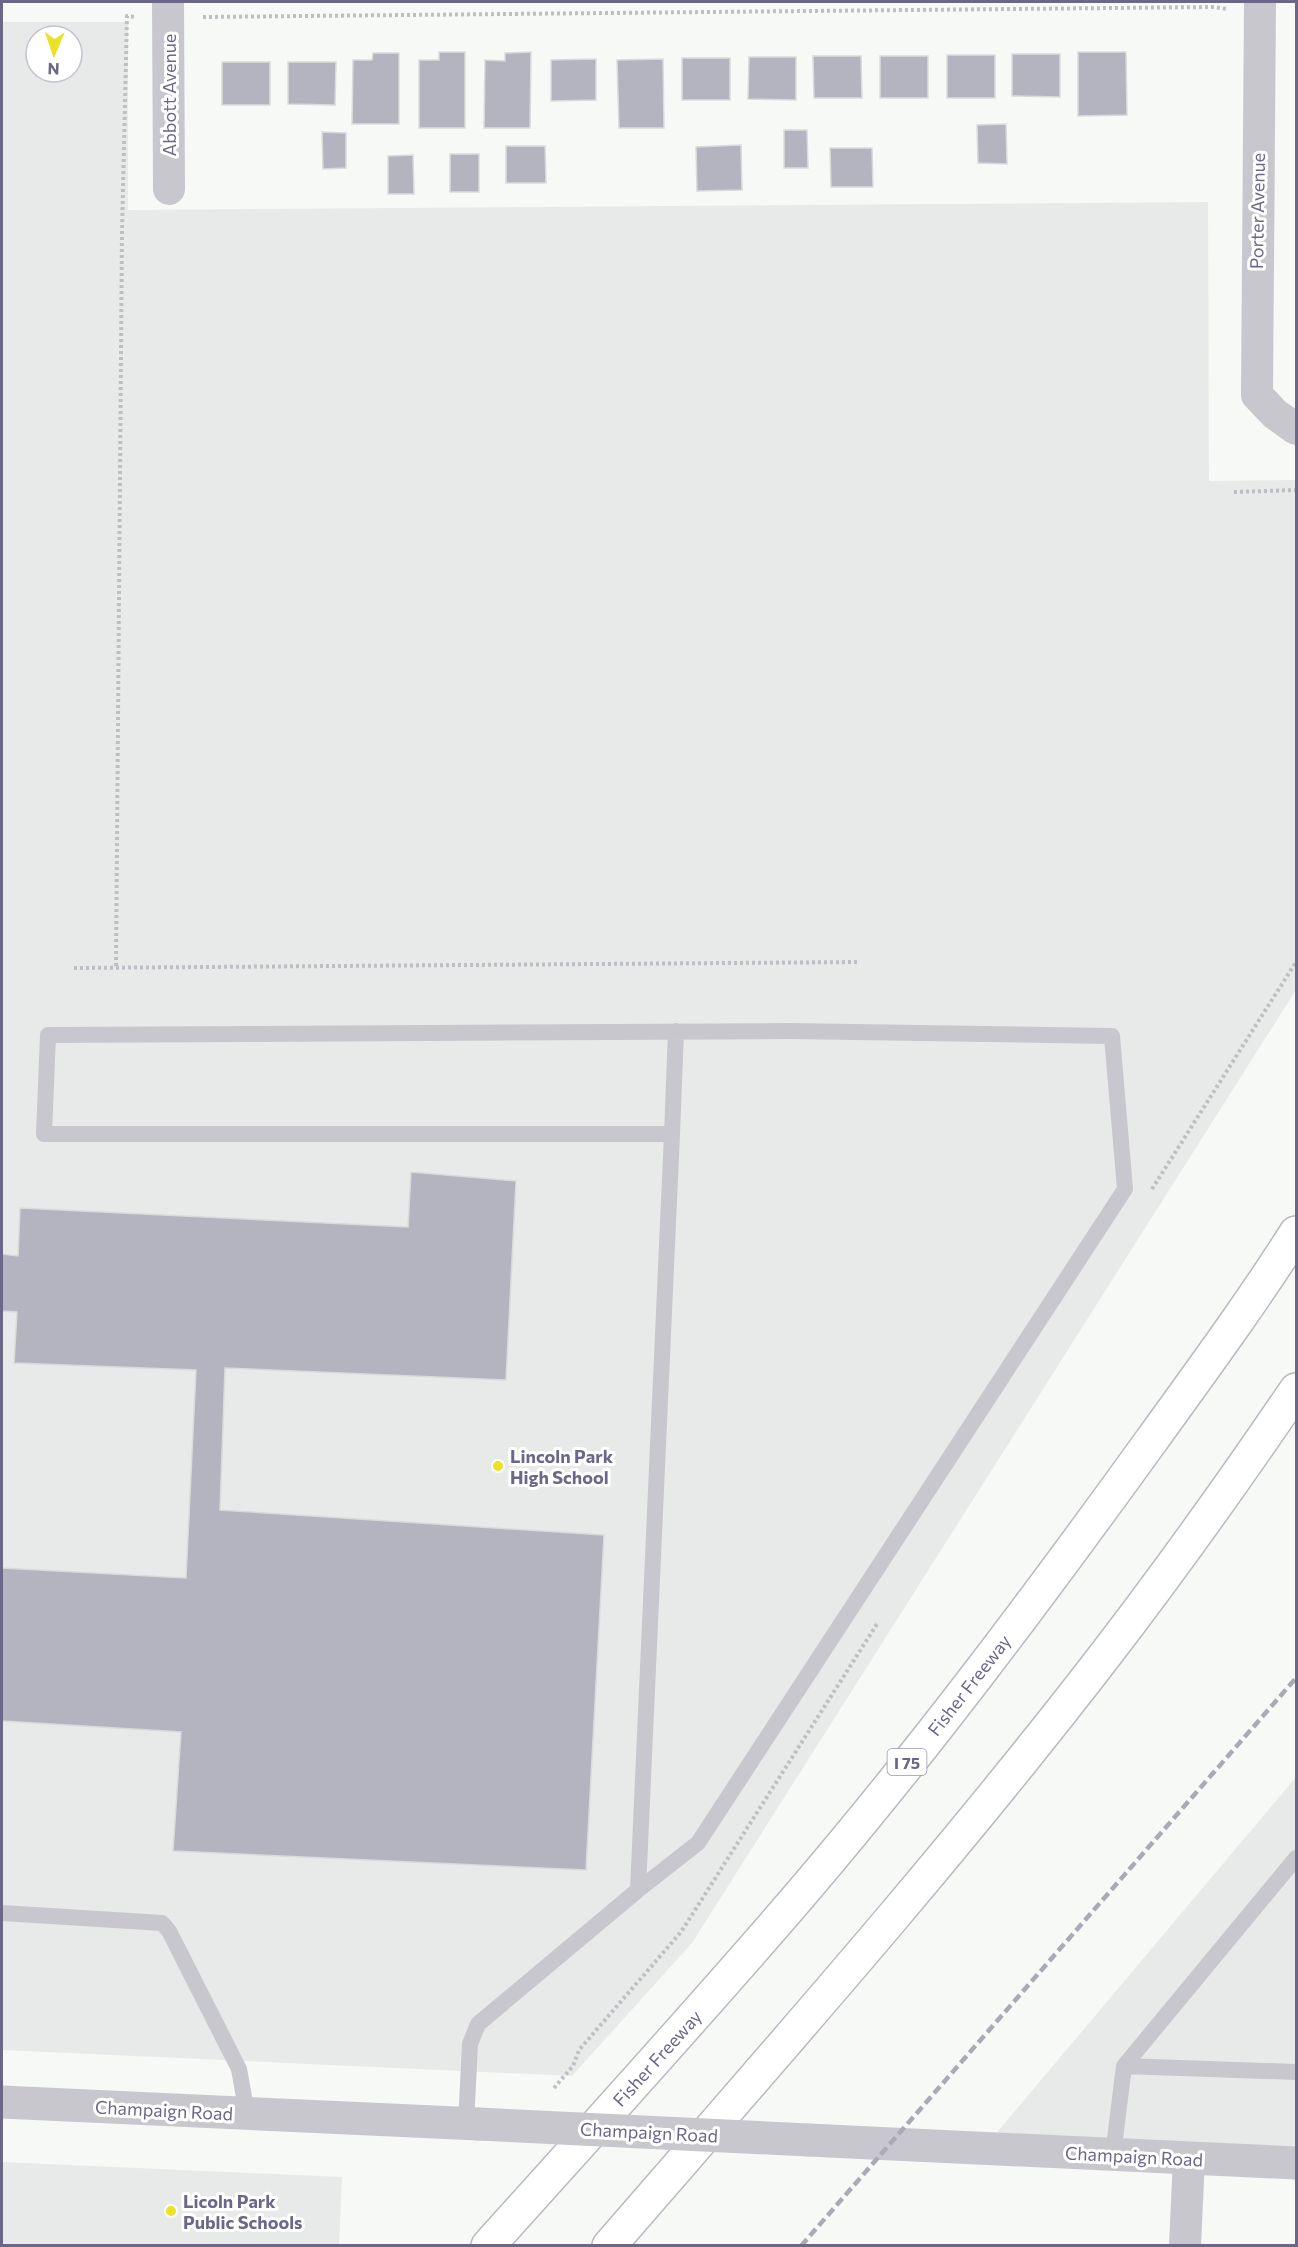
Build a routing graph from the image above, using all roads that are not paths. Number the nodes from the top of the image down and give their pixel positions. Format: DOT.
graph roads {
  1 [pos="1260,2"];
  2 [pos="168,9"];
  3 [pos="169,189"];
  4 [pos="1286,422"];
  5 [pos="676,1031"];
  6 [pos="672,1134"];
  7 [pos="1296,1233"];
  8 [pos="1296,1390"];
  9 [pos="1296,1858"];
  10 [pos="638,1890"];
  11 [pos="2,1913"];
  12 [pos="1124,2066"];
  13 [pos="1296,2072"];
  14 [pos="2,2102"];
  15 [pos="247,2114"];
  16 [pos="472,2124"];
  17 [pos="1113,2155"];
  18 [pos="1190,2158"];
  19 [pos="1296,2163"];
  20 [pos="488,2246"];
  21 [pos="609,2246"];
  22 [pos="1185,2246"];
  1 -- 4 [label="street, Porter Avenue"];
  2 -- 3 [label="street, Abbott Avenue"];
  5 -- 6 [label="lane"];
  5 -- 6 [label="lane"];
  5 -- 10 [label="lane"];
  6 -- 10 [label="lane"];
  7 -- 20 [label="highway, Fisher Freeway / I 75"];
  8 -- 21 [label="highway"];
  9 -- 12 [label="lane"];
  10 -- 16 [label="lane"];
  11 -- 15 [label="lane"];
  12 -- 13 [label="lane"];
  12 -- 17 [label="lane"];
  14 -- 15 [label="street, Champaign Road"];
  15 -- 16 [label="street, Champaign Road"];
  16 -- 17 [label="street, Champaign Road, bridge"];
  17 -- 18 [label="street, Champaign Road"];
  18 -- 19 [label="street, Champaign Road"];
  18 -- 22 [label="street"];
}
